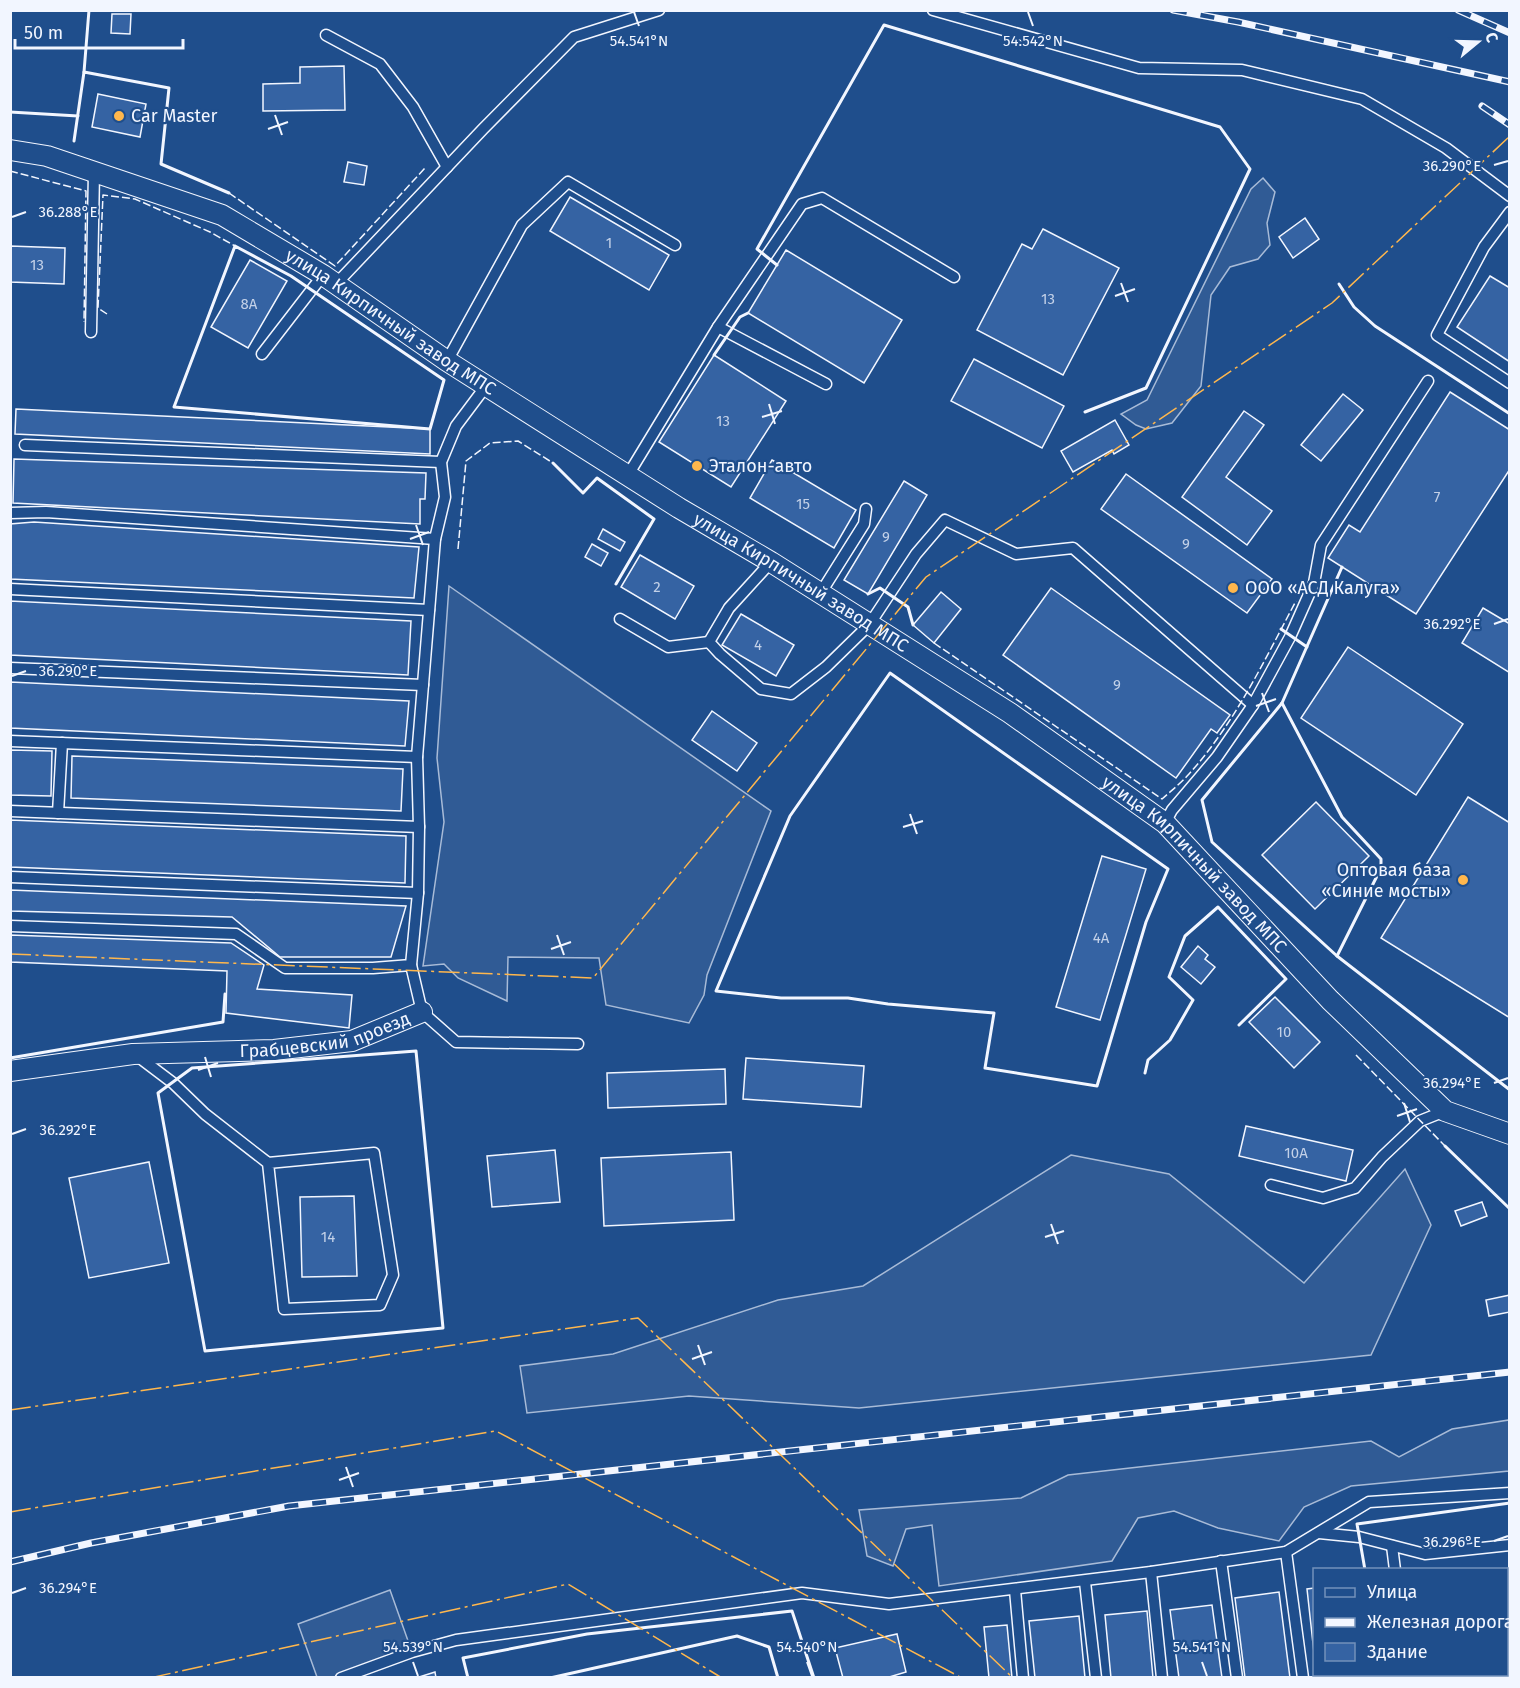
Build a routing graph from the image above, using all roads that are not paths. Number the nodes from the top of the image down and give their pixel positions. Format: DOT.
graph roads {
  1 [pos="659,10"];
  2 [pos="933,10"];
  3 [pos="326,35"];
  4 [pos="10,150"];
  5 [pos="447,167"];
  6 [pos="94,172"];
  7 [pos="1509,196"];
  8 [pos="1509,212"];
  9 [pos="675,245"];
  10 [pos="954,278"];
  11 [pos="329,280"];
  12 [pos="718,327"];
  13 [pos="91,332"];
  14 [pos="262,354"];
  15 [pos="447,361"];
  16 [pos="1428,381"];
  17 [pos="1509,383"];
  18 [pos="826,384"];
  19 [pos="486,386"];
  20 [pos="25,444"];
  21 [pos="441,462"];
  22 [pos="628,476"];
  23 [pos="866,509"];
  24 [pos="10,513"];
  25 [pos="435,539"];
  26 [pos="771,562"];
  27 [pos="10,589"];
  28 [pos="820,594"];
  29 [pos="429,610"];
  30 [pos="620,619"];
  31 [pos="869,625"];
  32 [pos="709,642"];
  33 [pos="10,668"];
  34 [pos="423,685"];
  35 [pos="1253,705"];
  36 [pos="10,741"];
  37 [pos="62,743"];
  38 [pos="417,757"];
  39 [pos="10,811"];
  40 [pos="58,813"];
  41 [pos="1165,823"];
  42 [pos="419,827"];
  43 [pos="10,877"];
  44 [pos="418,893"];
  45 [pos="10,926"];
  46 [pos="411,965"];
  47 [pos="422,1012"];
  48 [pos="578,1044"];
  49 [pos="133,1053"];
  50 [pos="10,1071"];
  51 [pos="1445,1111"];
  52 [pos="1509,1134"];
  53 [pos="268,1163"];
  54 [pos="1271,1185"];
  55 [pos="1509,1493"];
  56 [pos="1319,1533"];
  57 [pos="1509,1545"];
  58 [pos="1392,1546"];
  59 [pos="1286,1552"];
  60 [pos="1221,1561"];
  61 [pos="1395,1568"];
  62 [pos="1151,1572"];
  63 [pos="1085,1582"];
  64 [pos="1015,1590"];
  65 [pos="341,1677"];
  66 [pos="1023,1677"];
  67 [pos="1096,1677"];
  68 [pos="1162,1677"];
  69 [pos="1237,1677"];
  70 [pos="1302,1677"];
  1 -- 5 [label="lane"];
  2 -- 7 [label="lane"];
  3 -- 5 [label="lane"];
  4 -- 6 [label="street, улица Кирпичный завод МПС"];
  5 -- 11 [label="lane"];
  6 -- 11 [label="street, улица Кирпичный завод МПС"];
  6 -- 13 [label="lane"];
  8 -- 17 [label="lane"];
  9 -- 15 [label="lane"];
  10 -- 12 [label="lane"];
  11 -- 14 [label="lane"];
  11 -- 15 [label="street, улица Кирпичный завод МПС"];
  12 -- 18 [label="lane"];
  12 -- 22 [label="lane"];
  15 -- 19 [label="street, улица Кирпичный завод МПС"];
  16 -- 35 [label="lane"];
  19 -- 21 [label="lane"];
  19 -- 22 [label="street, улица Кирпичный завод МПС"];
  20 -- 21 [label="lane"];
  21 -- 25 [label="lane"];
  22 -- 26 [label="street, улица Кирпичный завод МПС"];
  23 -- 28 [label="lane"];
  24 -- 25 [label="lane"];
  25 -- 29 [label="lane"];
  26 -- 28 [label="street, улица Кирпичный завод МПС"];
  26 -- 32 [label="lane"];
  27 -- 29 [label="lane"];
  28 -- 31 [label="street, улица Кирпичный завод МПС"];
  29 -- 34 [label="lane"];
  30 -- 32 [label="lane"];
  31 -- 32 [label="lane"];
  31 -- 35 [label="lane"];
  31 -- 41 [label="street, улица Кирпичный завод МПС"];
  33 -- 34 [label="lane"];
  34 -- 38 [label="lane"];
  35 -- 41 [label="lane"];
  36 -- 37 [label="lane"];
  37 -- 38 [label="lane"];
  37 -- 40 [label="lane"];
  38 -- 42 [label="lane"];
  39 -- 40 [label="lane"];
  40 -- 42 [label="lane"];
  41 -- 51 [label="street, улица Кирпичный завод МПС"];
  42 -- 44 [label="lane"];
  43 -- 44 [label="lane"];
  44 -- 46 [label="lane"];
  45 -- 46 [label="lane"];
  46 -- 47 [label="lane"];
  47 -- 48 [label="lane"];
  47 -- 49 [label="street, Грабцевский проезд"];
  49 -- 50 [label="street, Грабцевский проезд"];
  49 -- 53 [label="lane"];
  51 -- 52 [label="street, улица Кирпичный завод МПС"];
  51 -- 54 [label="lane"];
  53 -- 53 [label="lane"];
  55 -- 56 [label="lane"];
  56 -- 58 [label="lane"];
  56 -- 59 [label="lane"];
  57 -- 58 [label="lane"];
  58 -- 61 [label="lane"];
  59 -- 60 [label="lane"];
  59 -- 70 [label="lane"];
  60 -- 62 [label="lane"];
  60 -- 69 [label="lane"];
  62 -- 63 [label="lane"];
  62 -- 68 [label="lane"];
  63 -- 64 [label="lane"];
  63 -- 67 [label="lane"];
  64 -- 65 [label="lane"];
  64 -- 66 [label="lane"];
}
